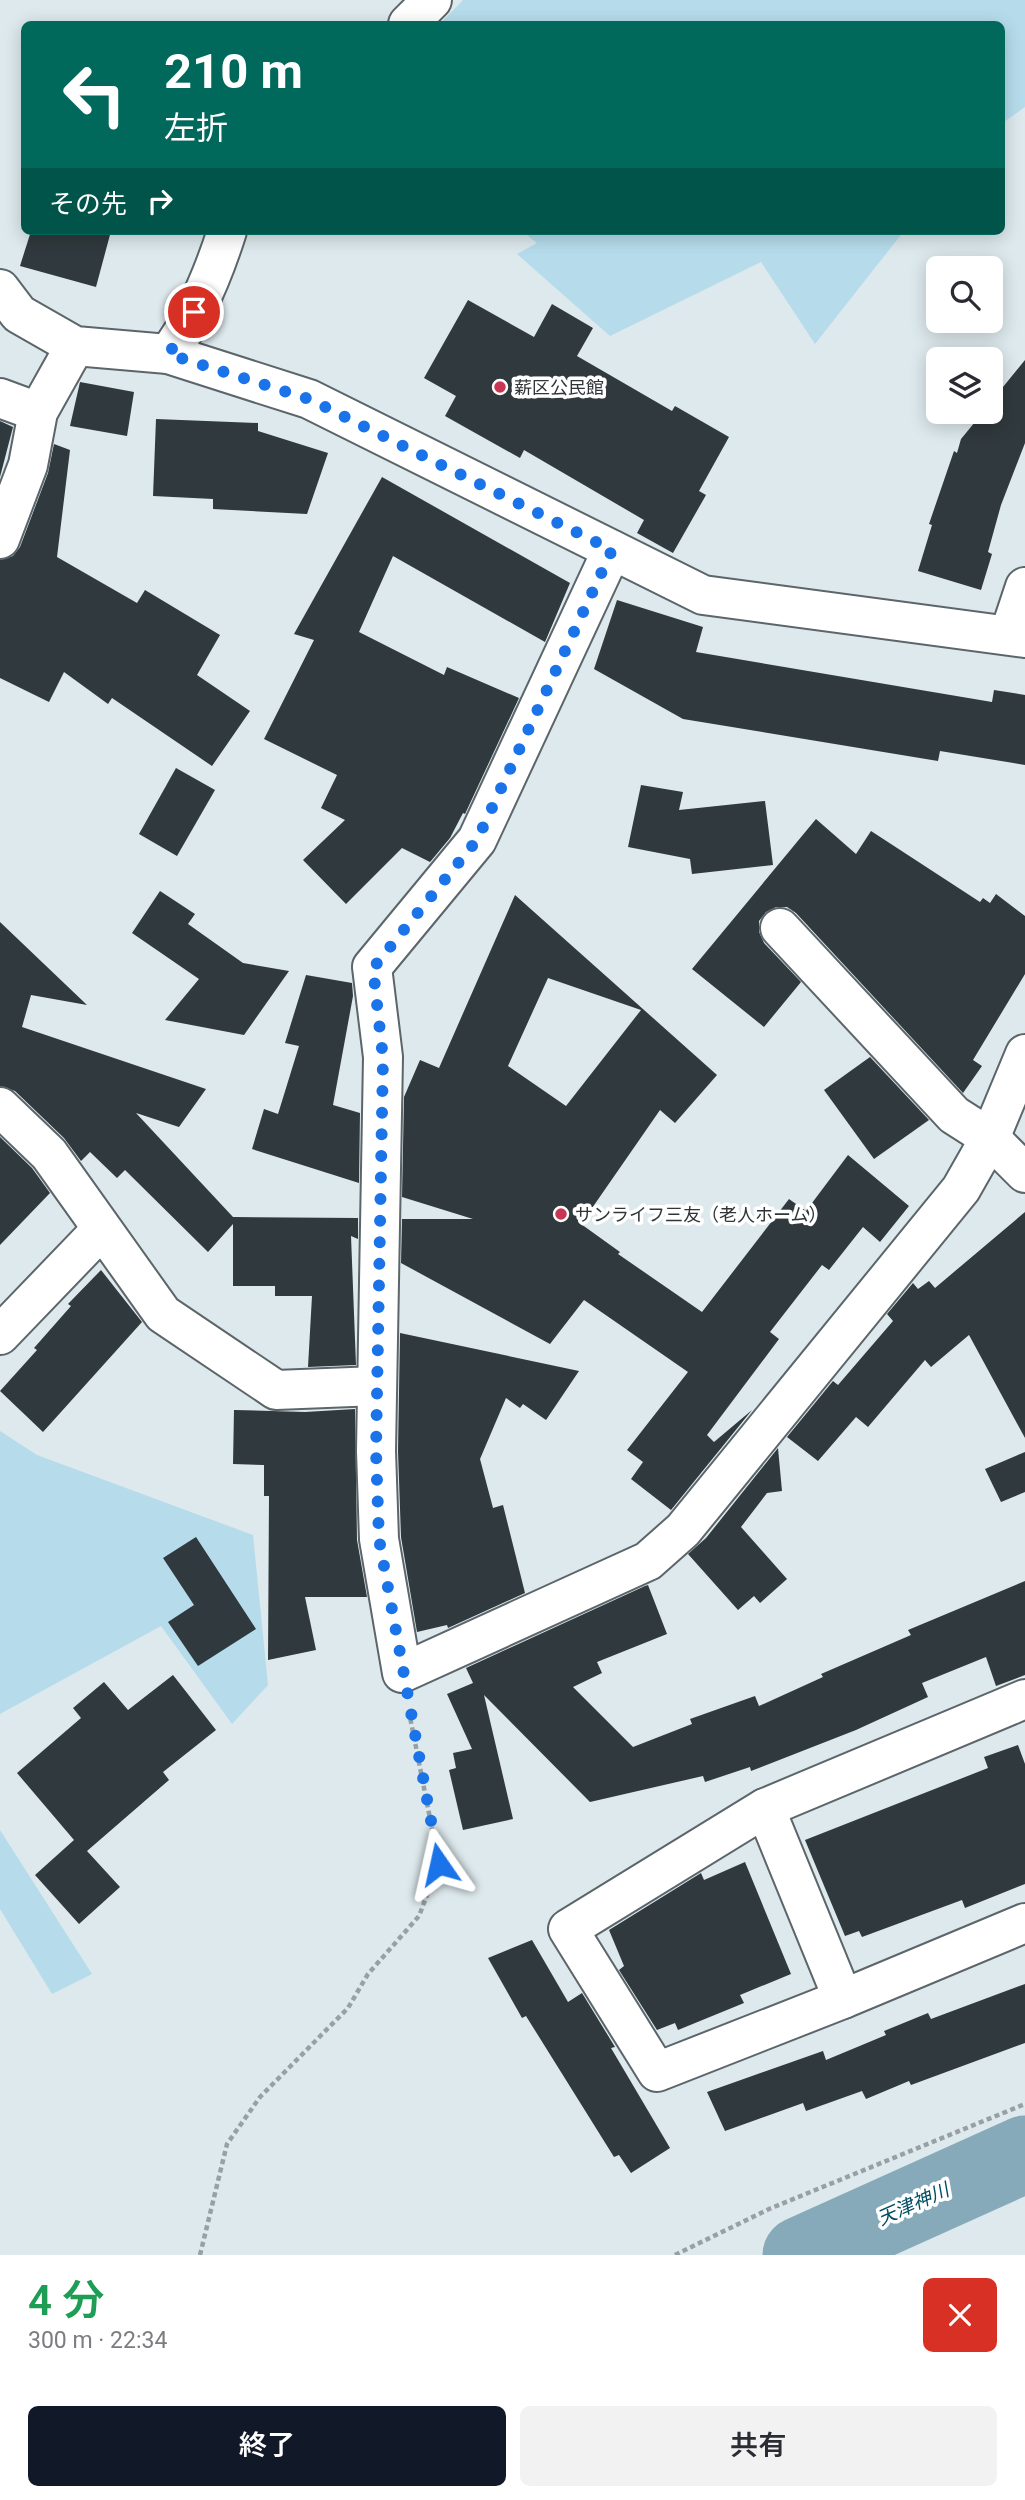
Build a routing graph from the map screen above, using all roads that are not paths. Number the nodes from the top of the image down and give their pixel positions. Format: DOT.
graph roads {
  1 [pos="432,0"];
  2 [pos="411,21"];
  3 [pos="226,235"];
  4 [pos="0,289"];
  5 [pos="75,346"];
  6 [pos="168,354"];
  7 [pos="0,398"];
  8 [pos="38,412"];
  9 [pos="0,539"];
  10 [pos="612,550"];
  11 [pos="1025,587"];
  12 [pos="1017,637"];
  13 [pos="780,928"];
  14 [pos="1025,1054"];
  15 [pos="0,1107"];
  16 [pos="990,1138"];
  17 [pos="1025,1173"];
  18 [pos="100,1230"];
  19 [pos="0,1335"];
  20 [pos="377,1386"];
  21 [pos="1025,1699"];
  22 [pos="765,1808"];
  23 [pos="1025,1923"];
  24 [pos="842,1999"];
  1 -- 2 [label="street"];
  3 -- 6 [label="street"];
  4 -- 5 [label="street"];
  5 -- 6 [label="street"];
  5 -- 8 [label="street"];
  6 -- 10 [label="street"];
  7 -- 8 [label="street"];
  8 -- 9 [label="street"];
  10 -- 12 [label="street"];
  10 -- 20 [label="street"];
  11 -- 12 [label="street"];
  13 -- 16 [label="street"];
  14 -- 16 [label="street"];
  15 -- 18 [label="street"];
  16 -- 17 [label="street"];
  16 -- 20 [label="street"];
  18 -- 19 [label="street"];
  18 -- 20 [label="street"];
  21 -- 22 [label="street"];
  22 -- 24 [label="street"];
  22 -- 24 [label="street"];
  23 -- 24 [label="street"];
}
